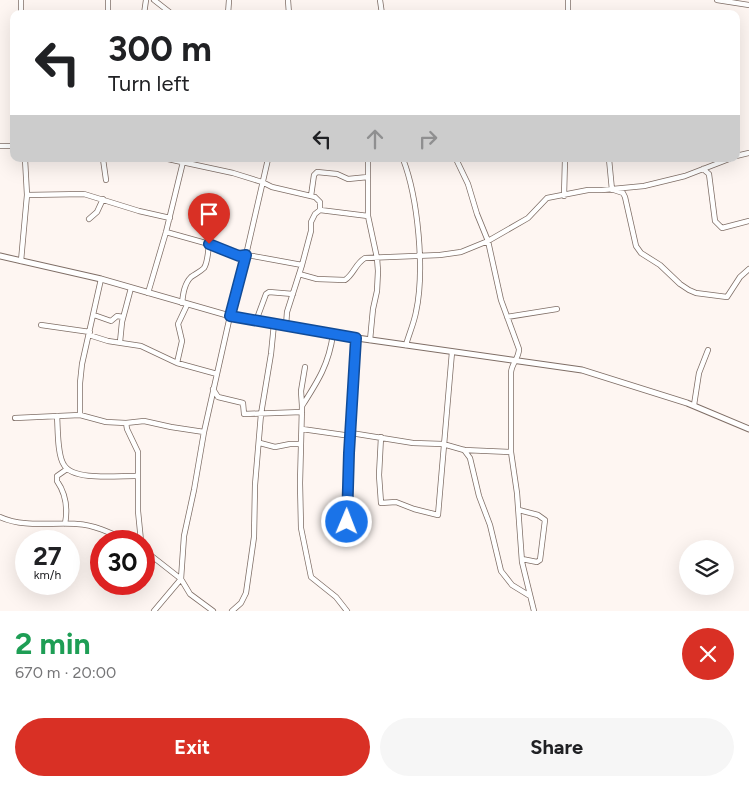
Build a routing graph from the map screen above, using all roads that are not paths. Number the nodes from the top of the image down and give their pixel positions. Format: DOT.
graph roads {
  1 [pos="154,0"];
  2 [pos="717,0"];
  3 [pos="735,1"];
  4 [pos="749,5"];
  5 [pos="167,10"];
  6 [pos="26,162"];
  7 [pos="103,162"];
  8 [pos="183,162"];
  9 [pos="194,162"];
  10 [pos="267,162"];
  11 [pos="368,162"];
  12 [pos="403,162"];
  13 [pos="457,162"];
  14 [pos="565,162"];
  15 [pos="609,162"];
  16 [pos="721,162"];
  17 [pos="703,169"];
  18 [pos="368,177"];
  19 [pos="106,180"];
  20 [pos="262,182"];
  21 [pos="612,190"];
  22 [pos="27,196"];
  23 [pos="311,196"];
  24 [pos="564,196"];
  25 [pos="102,199"];
  26 [pos="320,210"];
  27 [pos="368,216"];
  28 [pos="170,218"];
  29 [pos="89,220"];
  30 [pos="749,221"];
  31 [pos="166,232"];
  32 [pos="488,241"];
  33 [pos="209,244"];
  34 [pos="246,255"];
  35 [pos="420,255"];
  36 [pos="0,256"];
  37 [pos="377,258"];
  38 [pos="21,261"];
  39 [pos="302,265"];
  40 [pos="749,269"];
  41 [pos="299,274"];
  42 [pos="101,279"];
  43 [pos="131,288"];
  44 [pos="148,293"];
  45 [pos="293,294"];
  46 [pos="185,304"];
  47 [pos="557,309"];
  48 [pos="94,315"];
  49 [pos="230,316"];
  50 [pos="508,316"];
  51 [pos="123,317"];
  52 [pos="256,321"];
  53 [pos="274,324"];
  54 [pos="41,325"];
  55 [pos="286,326"];
  56 [pos="90,333"];
  57 [pos="333,334"];
  58 [pos="356,338"];
  59 [pos="370,340"];
  60 [pos="120,342"];
  61 [pos="406,345"];
  62 [pos="708,350"];
  63 [pos="452,352"];
  64 [pos="514,361"];
  65 [pos="177,363"];
  66 [pos="305,367"];
  67 [pos="217,374"];
  68 [pos="214,389"];
  69 [pos="694,405"];
  70 [pos="302,406"];
  71 [pos="262,408"];
  72 [pos="302,412"];
  73 [pos="269,413"];
  74 [pos="261,414"];
  75 [pos="80,415"];
  76 [pos="57,416"];
  77 [pos="15,418"];
  78 [pos="126,423"];
  79 [pos="302,429"];
  80 [pos="749,429"];
  81 [pos="204,432"];
  82 [pos="351,434"];
  83 [pos="381,437"];
  84 [pos="260,443"];
  85 [pos="301,444"];
  86 [pos="443,444"];
  87 [pos="464,450"];
  88 [pos="511,452"];
  89 [pos="67,469"];
  90 [pos="138,476"];
  91 [pos="519,510"];
  92 [pos="0,517"];
  93 [pos="347,522"];
  94 [pos="65,524"];
  95 [pos="105,530"];
  96 [pos="140,530"];
  97 [pos="155,559"];
  98 [pos="522,559"];
  99 [pos="181,580"];
  100 [pos="527,587"];
  101 [pos="522,591"];
  102 [pos="530,596"];
  103 [pos="154,611"];
  104 [pos="213,611"];
  105 [pos="232,611"];
  106 [pos="347,611"];
  107 [pos="534,611"];
  1 -- 5 [label="street"];
  2 -- 3 [label="street"];
  3 -- 4 [label="street"];
  6 -- 22 [label="street"];
  7 -- 19 [label="street"];
  8 -- 28 [label="street"];
  9 -- 20 [label="street"];
  10 -- 20 [label="street"];
  11 -- 18 [label="street"];
  12 -- 35 [label="street"];
  13 -- 32 [label="street"];
  14 -- 24 [label="street"];
  15 -- 21 [label="street"];
  16 -- 17 [label="street"];
  17 -- 21 [label="street"];
  17 -- 30 [label="street"];
  18 -- 23 [label="street"];
  18 -- 27 [label="street"];
  20 -- 23 [label="street"];
  20 -- 34 [label="street"];
  21 -- 24 [label="street"];
  21 -- 40 [label="street"];
  22 -- 25 [label="street"];
  22 -- 38 [label="street"];
  23 -- 26 [label="street"];
  24 -- 32 [label="street"];
  25 -- 28 [label="street"];
  25 -- 29 [label="street"];
  26 -- 27 [label="street"];
  26 -- 39 [label="street"];
  27 -- 37 [label="street"];
  28 -- 31 [label="street"];
  31 -- 33 [label="street"];
  31 -- 44 [label="street"];
  32 -- 35 [label="street"];
  32 -- 50 [label="street"];
  33 -- 34 [label="street"];
  33 -- 46 [label="street"];
  34 -- 39 [label="street"];
  34 -- 49 [label="street"];
  35 -- 37 [label="street"];
  35 -- 61 [label="street"];
  36 -- 38 [label="street"];
  37 -- 41 [label="street"];
  37 -- 59 [label="street"];
  38 -- 42 [label="street"];
  39 -- 41 [label="street"];
  41 -- 45 [label="street"];
  42 -- 43 [label="street"];
  42 -- 48 [label="street"];
  43 -- 44 [label="street"];
  43 -- 51 [label="street"];
  44 -- 46 [label="street"];
  45 -- 52 [label="street"];
  45 -- 55 [label="street"];
  46 -- 49 [label="street"];
  46 -- 65 [label="street"];
  47 -- 50 [label="street"];
  48 -- 51 [label="street"];
  48 -- 56 [label="street"];
  49 -- 52 [label="street"];
  49 -- 67 [label="street"];
  50 -- 64 [label="street"];
  51 -- 60 [label="street"];
  52 -- 53 [label="street"];
  53 -- 55 [label="street"];
  53 -- 71 [label="street"];
  54 -- 56 [label="street"];
  55 -- 57 [label="street"];
  56 -- 60 [label="street"];
  56 -- 75 [label="street"];
  57 -- 58 [label="street"];
  57 -- 70 [label="street"];
  58 -- 59 [label="street"];
  58 -- 82 [label="street"];
  59 -- 61 [label="street"];
  60 -- 65 [label="street"];
  61 -- 63 [label="street"];
  62 -- 69 [label="street"];
  63 -- 64 [label="street"];
  63 -- 86 [label="street"];
  64 -- 69 [label="street"];
  64 -- 88 [label="street"];
  65 -- 67 [label="street"];
  66 -- 70 [label="street"];
  67 -- 68 [label="street"];
  68 -- 74 [label="street"];
  68 -- 81 [label="street"];
  69 -- 80 [label="street"];
  70 -- 72 [label="street"];
  71 -- 73 [label="street"];
  71 -- 74 [label="street"];
  72 -- 73 [label="street"];
  72 -- 79 [label="street"];
  73 -- 74 [label="street"];
  74 -- 84 [label="street"];
  75 -- 76 [label="street"];
  75 -- 78 [label="street"];
  76 -- 77 [label="street"];
  76 -- 89 [label="street"];
  78 -- 81 [label="street"];
  78 -- 90 [label="street"];
  79 -- 82 [label="street"];
  79 -- 85 [label="street"];
  81 -- 99 [label="street"];
  82 -- 83 [label="street"];
  82 -- 93 [label="street"];
  83 -- 86 [label="street"];
  83 -- 86 [label="street"];
  84 -- 85 [label="street"];
  84 -- 105 [label="street"];
  85 -- 106 [label="street"];
  86 -- 87 [label="street"];
  87 -- 88 [label="street"];
  87 -- 101 [label="street"];
  88 -- 91 [label="street"];
  89 -- 90 [label="street"];
  89 -- 94 [label="street"];
  90 -- 96 [label="street"];
  91 -- 98 [label="street"];
  91 -- 98 [label="street"];
  92 -- 94 [label="street"];
  94 -- 95 [label="street"];
  97 -- 99 [label="street"];
  98 -- 100 [label="street"];
  99 -- 103 [label="street"];
  99 -- 104 [label="street"];
  100 -- 101 [label="street"];
  100 -- 102 [label="street"];
  101 -- 102 [label="street"];
  102 -- 107 [label="street"];
}
